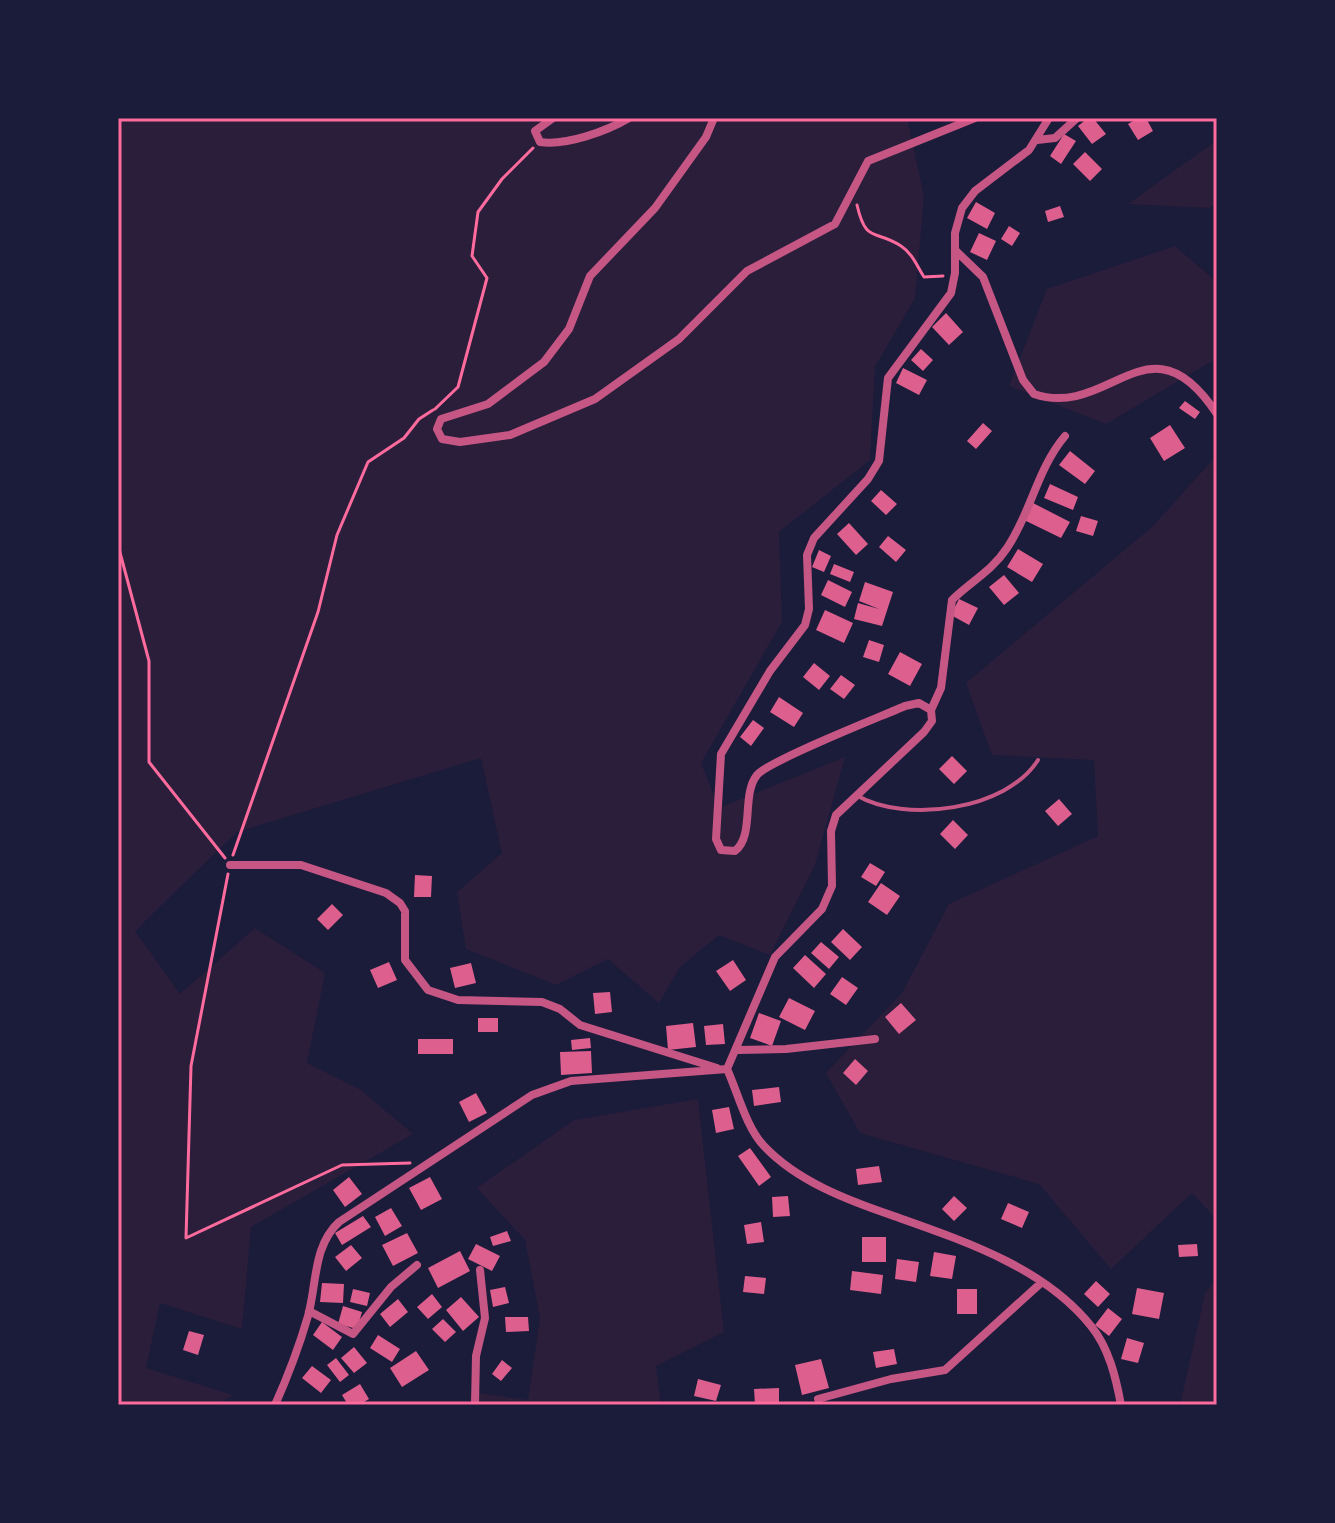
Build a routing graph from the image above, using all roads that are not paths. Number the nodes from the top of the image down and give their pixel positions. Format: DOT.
graph roads {
  1 [pos="553,118"];
  2 [pos="629,118"];
  3 [pos="714,118"];
  4 [pos="975,118"];
  5 [pos="1049,118"];
  6 [pos="1077,118"];
  7 [pos="1037,140"];
  8 [pos="954,249"];
  9 [pos="1217,414"];
  10 [pos="1065,436"];
  11 [pos="931,710"];
  12 [pos="1038,760"];
  13 [pos="854,794"];
  14 [pos="230,865"];
  15 [pos="875,1039"];
  16 [pos="738,1050"];
  17 [pos="724,1069"];
  18 [pos="417,1265"];
  19 [pos="480,1270"];
  20 [pos="1042,1282"];
  21 [pos="309,1311"];
  22 [pos="818,1399"];
  23 [pos="275,1405"];
  24 [pos="475,1405"];
  25 [pos="1121,1405"];
  1 -- 2 [label="street"];
  3 -- 4 [label="street"];
  5 -- 7 [label="street"];
  6 -- 7 [label="street"];
  7 -- 8 [label="street"];
  8 -- 9 [label="street"];
  8 -- 11 [label="street"];
  10 -- 11 [label="street"];
  11 -- 13 [label="street"];
  12 -- 13 [label="lane"];
  13 -- 16 [label="street"];
  14 -- 17 [label="street"];
  15 -- 16 [label="street"];
  16 -- 17 [label="street"];
  17 -- 20 [label="street"];
  17 -- 21 [label="street"];
  18 -- 21 [label="street"];
  19 -- 24 [label="street"];
  20 -- 22 [label="street"];
  20 -- 25 [label="street"];
  21 -- 23 [label="street"];
}
